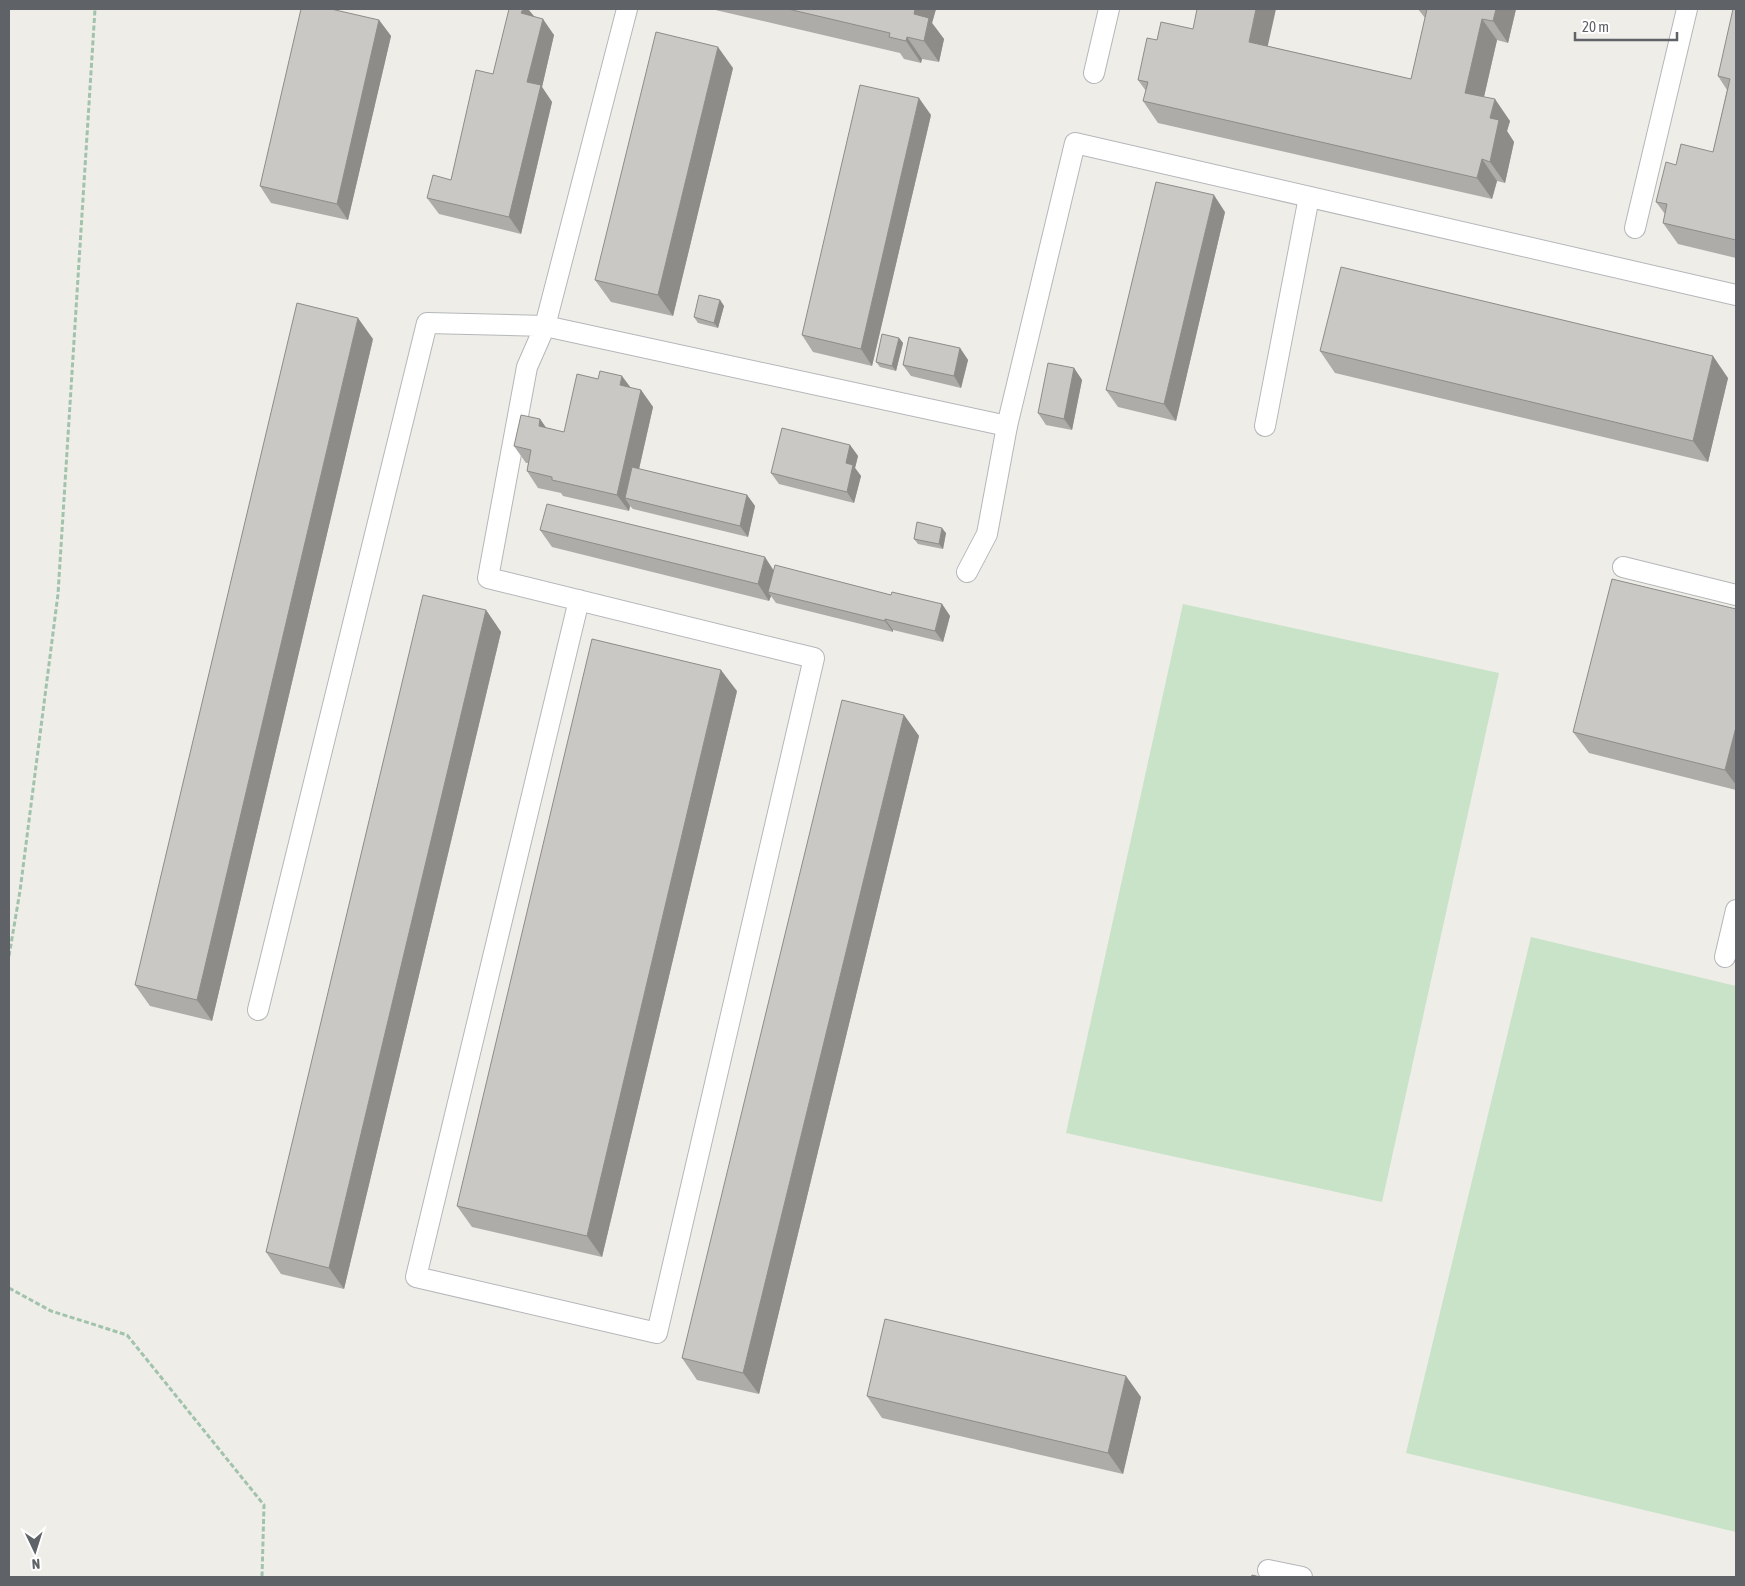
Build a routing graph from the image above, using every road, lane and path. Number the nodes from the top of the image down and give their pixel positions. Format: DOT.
graph roads {
  1 [pos="96,9"];
  2 [pos="627,9"];
  3 [pos="1109,9"];
  4 [pos="1687,9"];
  5 [pos="1094,73"];
  6 [pos="1309,197"];
  7 [pos="1636,228"];
  8 [pos="1736,295"];
  9 [pos="545,326"];
  10 [pos="1007,426"];
  11 [pos="1265,426"];
  12 [pos="1623,567"];
  13 [pos="967,572"];
  14 [pos="1736,595"];
  15 [pos="579,600"];
  16 [pos="1736,910"];
  17 [pos="9,956"];
  18 [pos="1725,957"];
  19 [pos="258,1010"];
  20 [pos="9,1288"];
  21 [pos="1268,1570"];
  22 [pos="262,1577"];
  23 [pos="1302,1577"];
  1 -- 17 [label="path"];
  2 -- 9 [label="lane"];
  3 -- 5 [label="lane"];
  4 -- 7 [label="lane"];
  6 -- 8 [label="lane"];
  6 -- 10 [label="lane"];
  6 -- 11 [label="lane"];
  9 -- 10 [label="lane"];
  9 -- 15 [label="lane"];
  9 -- 19 [label="lane"];
  10 -- 13 [label="lane"];
  12 -- 14 [label="lane"];
  15 -- 15 [label="lane"];
  16 -- 18 [label="lane"];
  20 -- 22 [label="path"];
  21 -- 23 [label="lane"];
}
